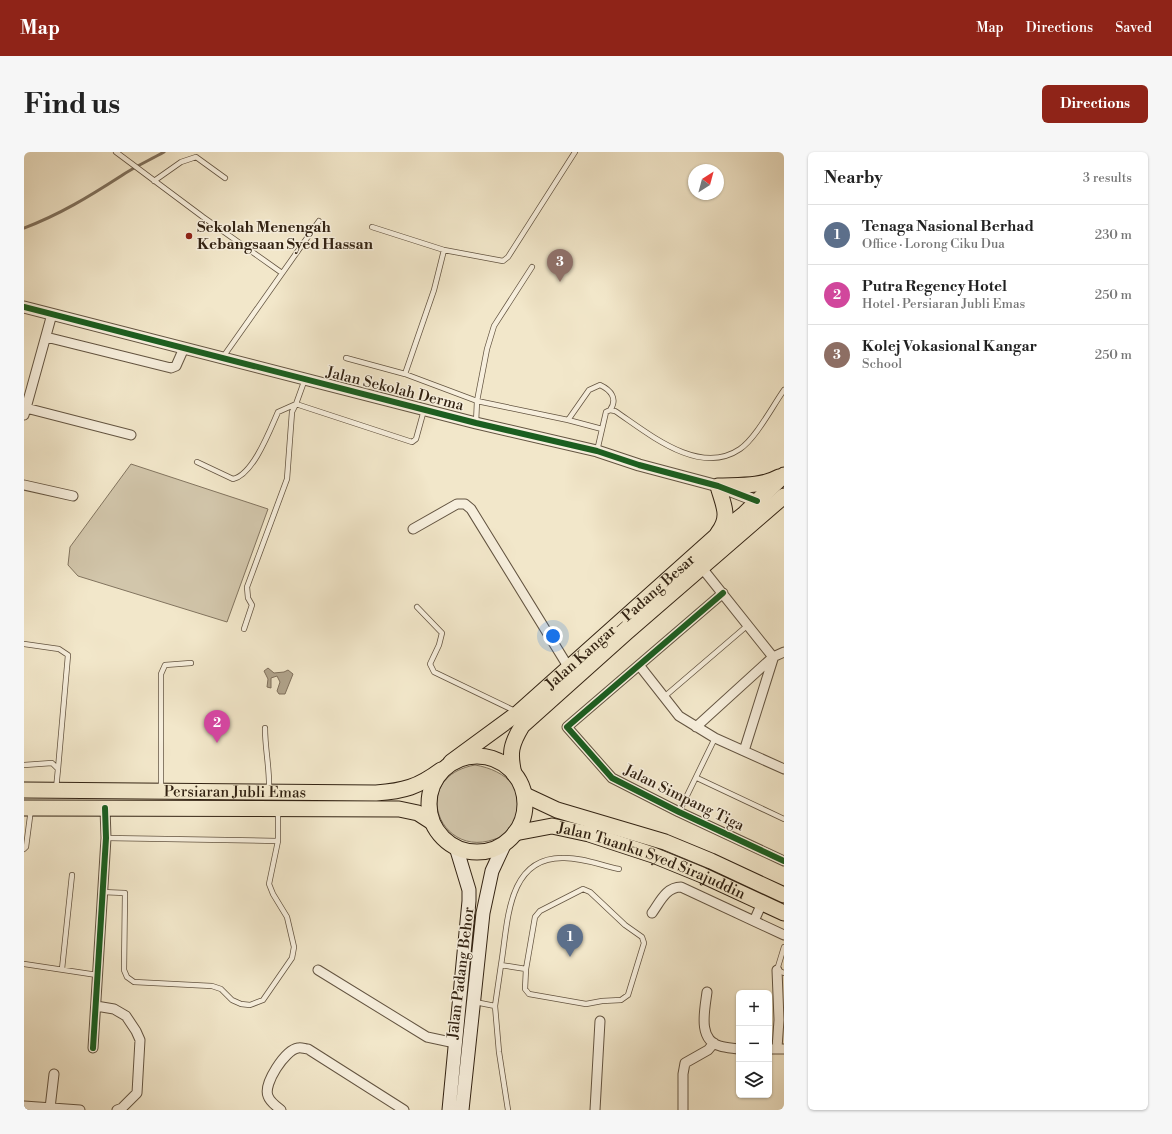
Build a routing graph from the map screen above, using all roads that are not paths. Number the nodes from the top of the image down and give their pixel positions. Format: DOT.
graph roads {
  1 [pos="116,152"];
  2 [pos="575,152"];
  3 [pos="225,178"];
  4 [pos="154,182"];
  5 [pos="319,221"];
  6 [pos="372,227"];
  7 [pos="444,250"];
  8 [pos="532,267"];
  9 [pos="282,273"];
  10 [pos="24,307"];
  11 [pos="52,314"];
  12 [pos="46,337"];
  13 [pos="184,348"];
  14 [pos="222,358"];
  15 [pos="346,358"];
  16 [pos="405,374"];
  17 [pos="305,379"];
  18 [pos="784,390"];
  19 [pos="477,401"];
  20 [pos="296,404"];
  21 [pos="424,410"];
  22 [pos="610,410"];
  23 [pos="25,411"];
  24 [pos="568,420"];
  25 [pos="476,423"];
  26 [pos="602,429"];
  27 [pos="131,435"];
  28 [pos="598,451"];
  29 [pos="197,462"];
  30 [pos="784,475"];
  31 [pos="24,485"];
  32 [pos="718,486"];
  33 [pos="73,496"];
  34 [pos="784,496"];
  35 [pos="758,501"];
  36 [pos="749,527"];
  37 [pos="413,529"];
  38 [pos="716,536"];
  39 [pos="702,568"];
  40 [pos="723,593"];
  41 [pos="417,607"];
  42 [pos="748,625"];
  43 [pos="244,629"];
  44 [pos="24,644"];
  45 [pos="784,652"];
  46 [pos="773,657"];
  47 [pos="191,663"];
  48 [pos="639,665"];
  49 [pos="569,668"];
  50 [pos="663,698"];
  51 [pos="518,713"];
  52 [pos="696,727"];
  53 [pos="266,728"];
  54 [pos="715,738"];
  55 [pos="744,751"];
  56 [pos="24,765"];
  57 [pos="446,766"];
  58 [pos="784,768"];
  59 [pos="58,769"];
  60 [pos="514,774"];
  61 [pos="697,778"];
  62 [pos="24,790"];
  63 [pos="55,790"];
  64 [pos="161,791"];
  65 [pos="269,792"];
  66 [pos="525,795"];
  67 [pos="28,808"];
  68 [pos="105,808"];
  69 [pos="161,808"];
  70 [pos="278,808"];
  71 [pos="678,812"];
  72 [pos="784,819"];
  73 [pos="432,822"];
  74 [pos="106,838"];
  75 [pos="510,838"];
  76 [pos="278,841"];
  77 [pos="456,847"];
  78 [pos="24,848"];
  79 [pos="784,861"];
  80 [pos="619,869"];
  81 [pos="72,875"];
  82 [pos="102,892"];
  83 [pos="784,895"];
  84 [pos="762,903"];
  85 [pos="652,913"];
  86 [pos="784,913"];
  87 [pos="754,920"];
  88 [pos="784,935"];
  89 [pos="784,947"];
  90 [pos="24,964"];
  91 [pos="501,965"];
  92 [pos="62,969"];
  93 [pos="526,969"];
  94 [pos="318,970"];
  95 [pos="780,972"];
  96 [pos="97,975"];
  97 [pos="707,992"];
  98 [pos="473,1002"];
  99 [pos="96,1006"];
  100 [pos="495,1006"];
  101 [pos="600,1021"];
  102 [pos="712,1041"];
  103 [pos="455,1043"];
  104 [pos="92,1048"];
  105 [pos="777,1048"];
  106 [pos="736,1049"];
  107 [pos="54,1074"];
  108 [pos="24,1106"];
  109 [pos="50,1108"];
  110 [pos="80,1110"];
  111 [pos="117,1110"];
  112 [pos="280,1110"];
  113 [pos="404,1110"];
  114 [pos="449,1110"];
  115 [pos="462,1110"];
  116 [pos="508,1110"];
  117 [pos="594,1110"];
  118 [pos="683,1110"];
  1 -- 4 [label="lane"];
  2 -- 7 [label="lane"];
  3 -- 4 [label="lane"];
  4 -- 9 [label="lane"];
  5 -- 9 [label="lane"];
  6 -- 7 [label="lane"];
  7 -- 16 [label="lane"];
  8 -- 19 [label="lane"];
  9 -- 14 [label="lane"];
  10 -- 11 [label="street, Jalan Sekolah Derma"];
  11 -- 12 [label="street"];
  11 -- 13 [label="street, Jalan Sekolah Derma"];
  12 -- 13 [label="street"];
  12 -- 23 [label="street"];
  13 -- 14 [label="street, Jalan Sekolah Derma"];
  14 -- 17 [label="street, Jalan Sekolah Derma"];
  15 -- 16 [label="lane"];
  16 -- 19 [label="lane"];
  17 -- 20 [label="lane"];
  17 -- 21 [label="street, Jalan Sekolah Derma"];
  18 -- 22 [label="lane"];
  19 -- 24 [label="lane"];
  19 -- 25 [label="lane"];
  20 -- 21 [label="lane"];
  20 -- 29 [label="lane"];
  20 -- 43 [label="lane"];
  21 -- 25 [label="street, Jalan Sekolah Derma"];
  22 -- 24 [label="lane"];
  22 -- 26 [label="lane"];
  23 -- 27 [label="street"];
  24 -- 26 [label="lane"];
  25 -- 28 [label="street, Jalan Sekolah Derma"];
  26 -- 28 [label="lane"];
  28 -- 32 [label="street, Jalan Sekolah Derma"];
  30 -- 32 [label="main road"];
  30 -- 35 [label="main road, Jalan Kangar – Padang Besar"];
  31 -- 33 [label="street"];
  32 -- 35 [label="street, Jalan Sekolah Derma"];
  32 -- 38 [label="main road"];
  34 -- 35 [label="main road"];
  34 -- 36 [label="main road, Jalan Kangar – Padang Besar"];
  35 -- 36 [label="main road"];
  35 -- 38 [label="main road, Jalan Kangar – Padang Besar"];
  36 -- 39 [label="main road, Jalan Kangar – Padang Besar"];
  37 -- 49 [label="street"];
  38 -- 49 [label="main road, Jalan Kangar – Padang Besar"];
  39 -- 40 [label="street"];
  39 -- 60 [label="main road, Jalan Kangar – Padang Besar"];
  40 -- 42 [label="street"];
  40 -- 48 [label="street"];
  41 -- 51 [label="lane"];
  42 -- 46 [label="street"];
  42 -- 50 [label="lane"];
  44 -- 59 [label="lane"];
  45 -- 46 [label="street"];
  46 -- 52 [label="street"];
  46 -- 55 [label="street"];
  47 -- 64 [label="lane"];
  48 -- 50 [label="street"];
  48 -- 71 [label="street, Jalan Simpang Tiga"];
  49 -- 51 [label="main road, Jalan Kangar – Padang Besar"];
  50 -- 52 [label="street"];
  51 -- 57 [label="main road, Jalan Kangar – Padang Besar"];
  52 -- 54 [label="street"];
  53 -- 65 [label="lane"];
  54 -- 55 [label="street"];
  54 -- 61 [label="lane"];
  55 -- 58 [label="street"];
  56 -- 59 [label="lane"];
  57 -- 60 [label="main road"];
  57 -- 65 [label="main road, Persiaran Jubli Emas"];
  57 -- 73 [label="main road"];
  59 -- 63 [label="lane"];
  60 -- 66 [label="main road"];
  61 -- 71 [label="lane"];
  61 -- 72 [label="lane"];
  62 -- 63 [label="main road, Persiaran Jubli Emas"];
  63 -- 64 [label="main road, Persiaran Jubli Emas"];
  64 -- 65 [label="main road, Persiaran Jubli Emas"];
  64 -- 69 [label="main road"];
  66 -- 75 [label="main road"];
  66 -- 83 [label="main road, Jalan Tuanku Syed Sirajuddin"];
  67 -- 68 [label="main road, Persiaran Jubli Emas"];
  67 -- 78 [label="lane"];
  68 -- 69 [label="main road, Persiaran Jubli Emas"];
  68 -- 74 [label="street"];
  69 -- 70 [label="main road, Persiaran Jubli Emas"];
  70 -- 73 [label="main road, Persiaran Jubli Emas"];
  70 -- 76 [label="lane"];
  71 -- 79 [label="street, Jalan Simpang Tiga"];
  73 -- 77 [label="main road"];
  74 -- 76 [label="lane"];
  74 -- 82 [label="street"];
  75 -- 77 [label="main road"];
  75 -- 84 [label="main road, Jalan Tuanku Syed Sirajuddin"];
  75 -- 98 [label="main road, Jalan Padang Behor"];
  76 -- 82 [label="lane"];
  77 -- 103 [label="main road, Jalan Padang Behor"];
  80 -- 91 [label="lane"];
  81 -- 92 [label="lane"];
  82 -- 96 [label="street"];
  84 -- 86 [label="main road, Jalan Tuanku Syed Sirajuddin"];
  84 -- 87 [label="street"];
  85 -- 87 [label="street"];
  87 -- 88 [label="street"];
  89 -- 95 [label="lane"];
  90 -- 92 [label="lane"];
  91 -- 93 [label="lane"];
  91 -- 100 [label="lane"];
  92 -- 96 [label="lane"];
  93 -- 93 [label="lane"];
  94 -- 103 [label="street"];
  95 -- 105 [label="street"];
  96 -- 99 [label="street"];
  97 -- 102 [label="street"];
  98 -- 100 [label="lane"];
  98 -- 115 [label="main road, Jalan Padang Behor"];
  99 -- 104 [label="street"];
  99 -- 111 [label="street"];
  100 -- 116 [label="lane"];
  101 -- 117 [label="street"];
  102 -- 106 [label="street"];
  102 -- 118 [label="street"];
  103 -- 114 [label="main road, Jalan Padang Behor"];
  107 -- 109 [label="street"];
  108 -- 109 [label="street"];
  109 -- 110 [label="street"];
  112 -- 113 [label="street"];
}
